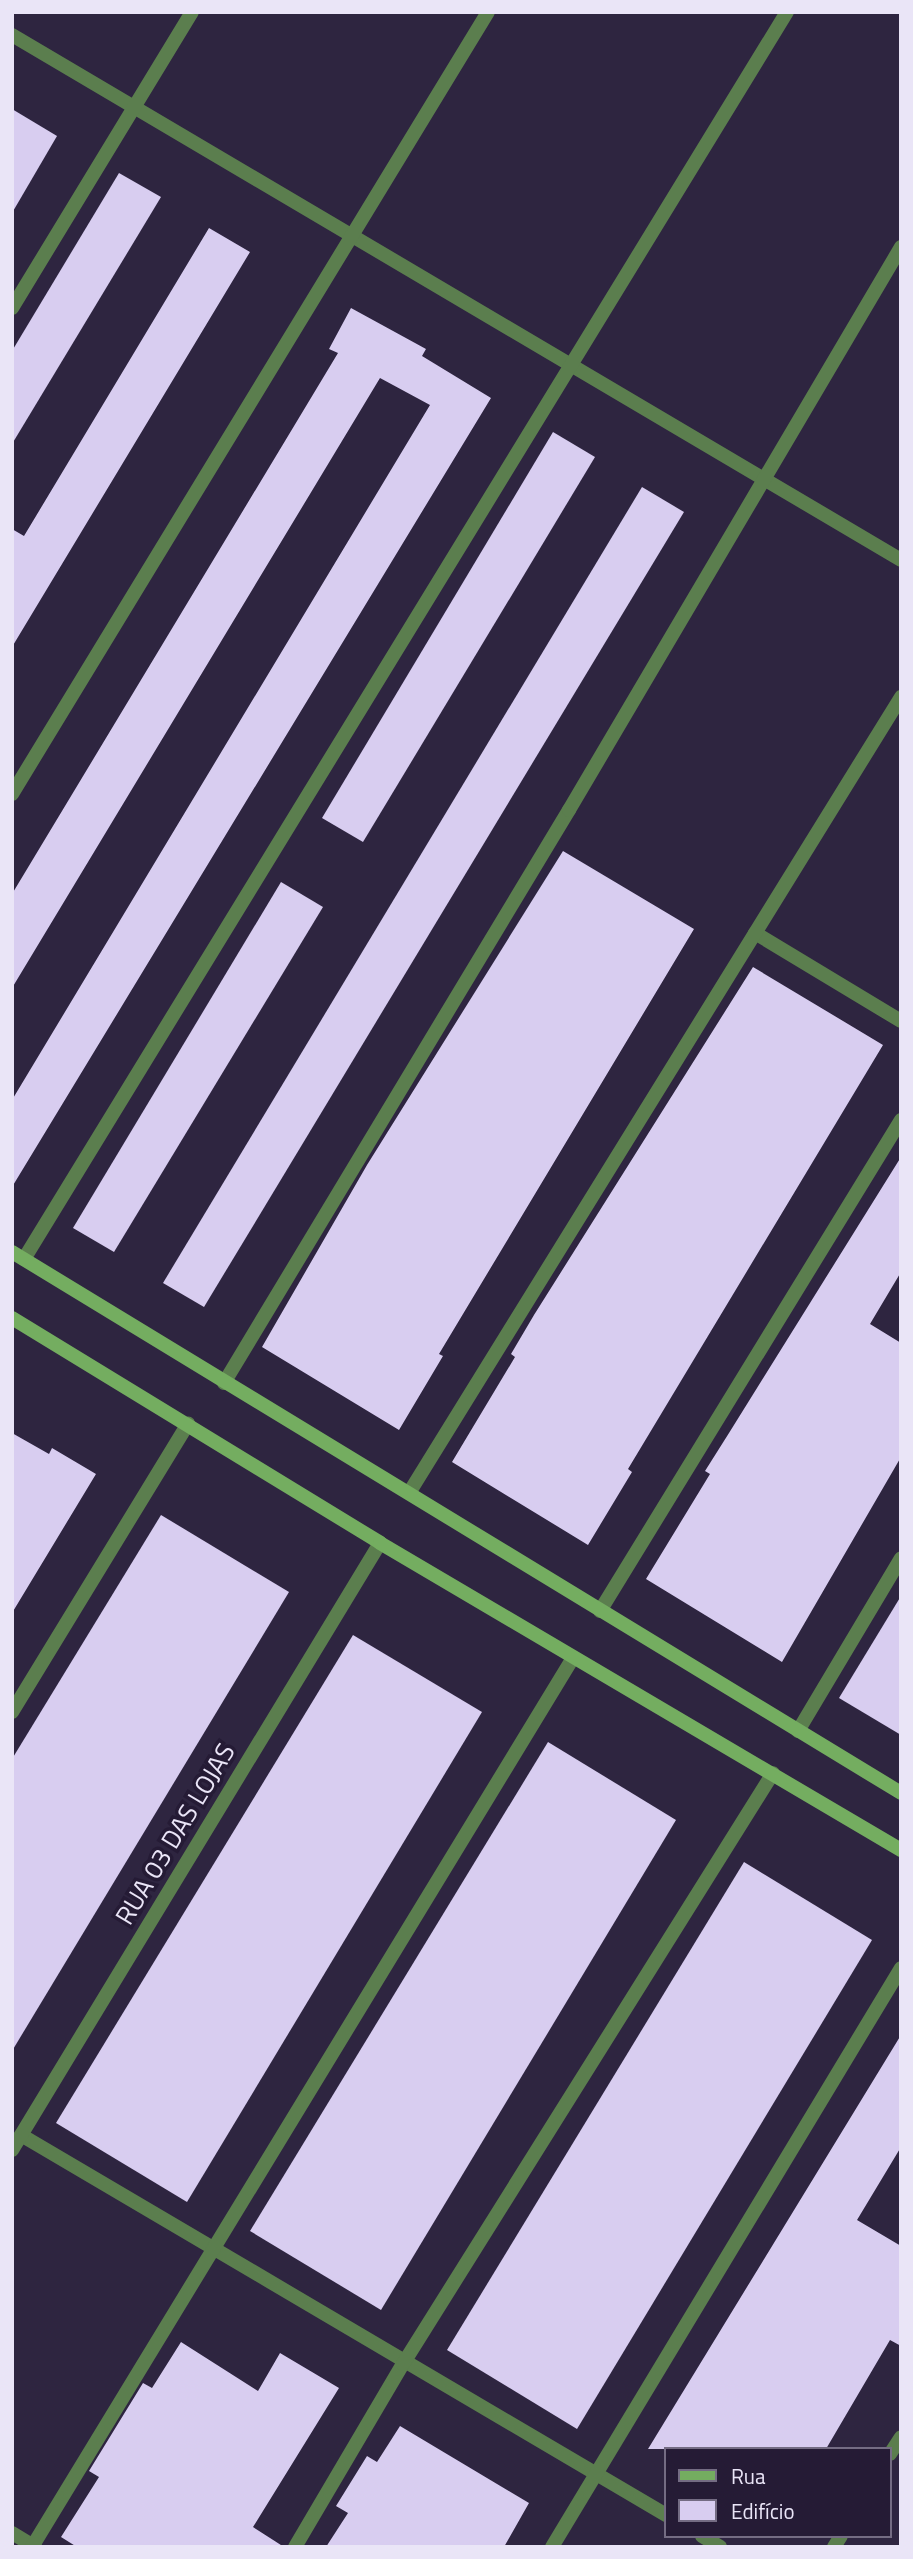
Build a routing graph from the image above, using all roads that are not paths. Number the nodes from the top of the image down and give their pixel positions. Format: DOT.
graph roads {
  1 [pos="192,12"];
  2 [pos="488,12"];
  3 [pos="787,12"];
  4 [pos="12,35"];
  5 [pos="135,107"];
  6 [pos="351,235"];
  7 [pos="901,247"];
  8 [pos="12,308"];
  9 [pos="572,366"];
  10 [pos="762,478"];
  11 [pos="901,560"];
  12 [pos="901,697"];
  13 [pos="12,794"];
  14 [pos="755,933"];
  15 [pos="901,1021"];
  16 [pos="901,1120"];
  17 [pos="18,1255"];
  18 [pos="12,1318"];
  19 [pos="224,1383"];
  20 [pos="188,1424"];
  21 [pos="409,1493"];
  22 [pos="380,1543"];
  23 [pos="901,1558"];
  24 [pos="600,1611"];
  25 [pos="573,1658"];
  26 [pos="12,1712"];
  27 [pos="798,1731"];
  28 [pos="773,1773"];
  29 [pos="901,1793"];
  30 [pos="901,1850"];
  31 [pos="901,1968"];
  32 [pos="21,2135"];
  33 [pos="12,2150"];
  34 [pos="214,2250"];
  35 [pos="403,2364"];
  36 [pos="596,2475"];
  37 [pos="664,2514"];
  38 [pos="12,2533"];
  39 [pos="33,2546"];
  40 [pos="295,2547"];
  41 [pos="552,2547"];
  1 -- 5 [label="street"];
  2 -- 6 [label="street"];
  3 -- 9 [label="street"];
  4 -- 5 [label="street"];
  5 -- 6 [label="street"];
  5 -- 8 [label="street"];
  6 -- 9 [label="street"];
  6 -- 13 [label="street"];
  7 -- 10 [label="street"];
  9 -- 10 [label="street"];
  9 -- 17 [label="street"];
  10 -- 11 [label="street"];
  10 -- 19 [label="street"];
  12 -- 14 [label="street"];
  14 -- 15 [label="street"];
  14 -- 21 [label="street"];
  16 -- 24 [label="street"];
  17 -- 19 [label="street"];
  18 -- 20 [label="street"];
  19 -- 21 [label="street"];
  20 -- 22 [label="street"];
  20 -- 26 [label="street"];
  21 -- 24 [label="street"];
  22 -- 25 [label="street"];
  22 -- 32 [label="street, RUA 03 DAS LOJAS"];
  23 -- 27 [label="street"];
  24 -- 27 [label="street"];
  25 -- 28 [label="street"];
  25 -- 34 [label="street"];
  27 -- 29 [label="street"];
  28 -- 30 [label="street"];
  28 -- 35 [label="street"];
  31 -- 36 [label="street"];
  32 -- 33 [label="street, RUA 03 DAS LOJAS"];
  32 -- 34 [label="street"];
  34 -- 35 [label="street"];
  34 -- 39 [label="street"];
  35 -- 36 [label="street"];
  35 -- 40 [label="street"];
  36 -- 37 [label="street"];
  36 -- 41 [label="street"];
  38 -- 39 [label="street"];
}
